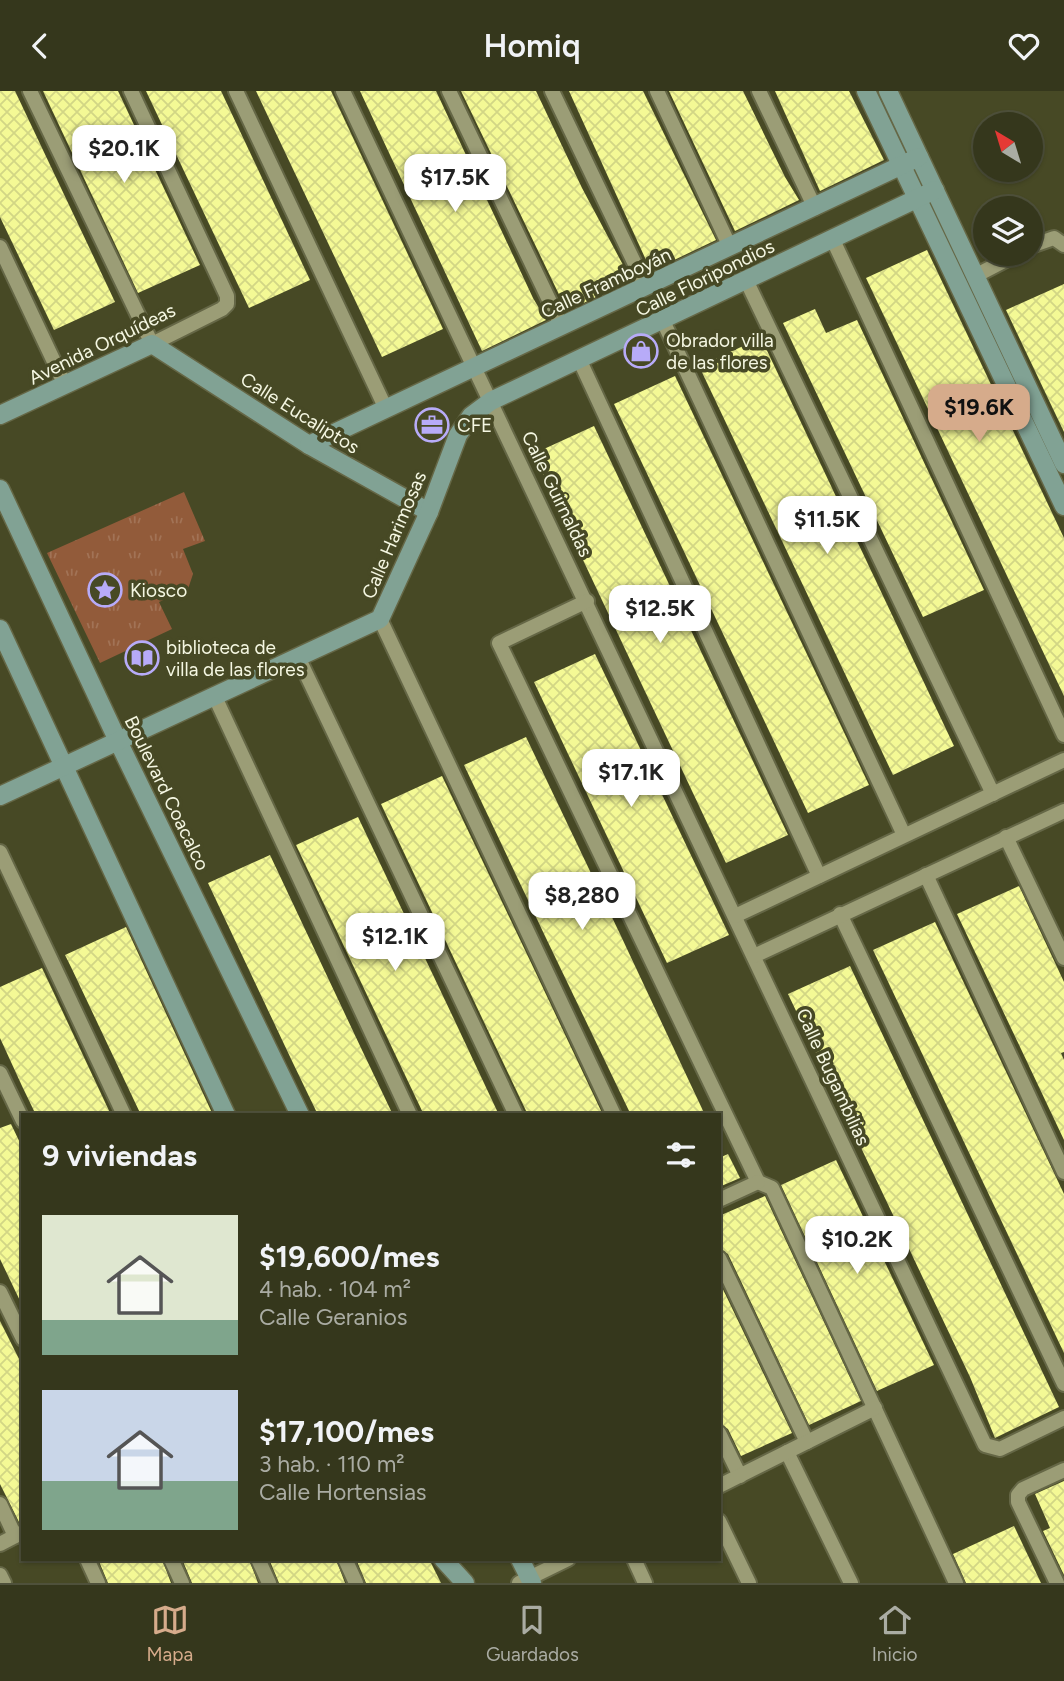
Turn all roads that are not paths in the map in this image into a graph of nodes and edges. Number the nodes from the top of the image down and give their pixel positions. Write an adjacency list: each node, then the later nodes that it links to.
1 (30, 91): 27 (street)
2 (131, 91): 27 (street, Avenida Orquídeas)
3 (236, 91): 32 (street)
4 (343, 91): 29 (street, Calle Guirnaldas)
5 (449, 91): 26 (street)
6 (552, 91): 24 (street)
7 (657, 91): 20 (street)
8 (760, 91): 15 (street)
9 (866, 91): 12 (street)
10 (892, 92): 11 (street)
11 (919, 157): 12 (street, Calle Framboyán); 13 (street)
12 (902, 165): 14 (street); 15 (street, Calle Framboyán)
13 (935, 190): 14 (street, Calle Floripondios); 22 (street)
14 (918, 199): 16 (street, Calle Floripondios); 37 (street)
15 (815, 208): 20 (street, Calle Framboyán)
16 (833, 240): 23 (street, Calle Floripondios); 44 (street)
17 (1043, 242): 18 (street)
18 (1064, 245)
19 (0, 247): 30 (street)
20 (730, 247): 24 (street, Calle Framboyán)
21 (994, 266): 22 (street)
22 (975, 276): 35 (street)
23 (747, 282): 25 (street, Calle Floripondios); 48 (street)
24 (646, 287): 26 (street, Calle Framboyán)
25 (663, 321): 28 (street, Calle Floripondios); 51 (street)
26 (562, 327): 29 (street, Calle Framboyán)
27 (152, 344): 30 (street, Avenida Orquídeas); 34 (street, Calle Eucaliptos)
28 (580, 361): 31 (street, Calle Floripondios); 55 (street)
29 (475, 368): 31 (street, Calle Guirnaldas); 32 (street, Calle Framboyán)
30 (65, 385): 33 (street, Avenida Orquídeas)
31 (491, 401): 38 (street, Calle Harimosas); 39 (street, Calle Guirnaldas)
32 (386, 409): 34 (street, Calle Framboyán)
33 (0, 415)
34 (309, 445): 38 (street, Calle Eucaliptos)
35 (1064, 464)
36 (0, 489): 45 (street, Boulevard Coacalco)
37 (1064, 506)
38 (429, 512): 40 (street, Calle Harimosas)
39 (587, 601): 57 (street, Calle Guirnaldas); 71 (street)
40 (380, 619): 42 (street, Calle Harimosas); 68 (street)
41 (0, 629): 47 (street)
42 (299, 659): 43 (street, Calle Harimosas); 67 (street)
43 (215, 697): 45 (street, Calle Harimosas); 66 (street)
44 (1064, 734)
45 (118, 741): 47 (street, Calle Harimosas); 65 (street, Boulevard Coacalco)
46 (1064, 760): 48 (street)
47 (65, 767): 49 (street, Calle Harimosas); 64 (street)
48 (993, 794): 51 (street)
49 (0, 796)
50 (1064, 811): 52 (street)
51 (904, 835): 55 (street)
52 (1006, 837): 54 (street); 59 (street)
53 (0, 852): 63 (street)
54 (926, 875): 56 (street); 70 (street)
55 (819, 876): 57 (street)
56 (840, 914): 58 (street); 76 (street)
57 (735, 916): 58 (street, Calle Guirnaldas)
58 (754, 956): 78 (street, Calle Bugambilias)
59 (1064, 958)
60 (0, 1073): 61 (street)
61 (15, 1104): 62 (street); 69 (street)
62 (0, 1111)
63 (123, 1113)
64 (225, 1113)
65 (299, 1113)
66 (409, 1113)
67 (515, 1113)
68 (613, 1113)
69 (21, 1117)
70 (1064, 1172)
71 (758, 1182): 72 (street); 77 (street)
72 (721, 1199)
73 (721, 1262): 80 (street)
74 (0, 1291): 75 (street)
75 (21, 1335)
76 (1064, 1384)
77 (875, 1408): 80 (street); 108 (street)
78 (1064, 1418)
79 (721, 1437): 83 (street)
80 (807, 1442): 81 (street)
81 (787, 1452): 83 (street); 107 (street)
82 (1064, 1470): 109 (street)
83 (740, 1476): 84 (street)
84 (721, 1485)
85 (0, 1504): 87 (street)
86 (721, 1525): 106 (street)
87 (19, 1534): 88 (street)
88 (0, 1544)
89 (88, 1561): 100 (street)
90 (172, 1561): 101 (street)
91 (259, 1561): 102 (street)
92 (346, 1561): 103 (street)
93 (445, 1561): 104 (street)
94 (521, 1561): 98 (street)
95 (564, 1561): 98 (street)
96 (635, 1561): 105 (street)
97 (0, 1575): 99 (street)
98 (527, 1581)
99 (4, 1583)
100 (98, 1583)
101 (182, 1583)
102 (269, 1583)
103 (356, 1583)
104 (465, 1583)
105 (645, 1583)
106 (749, 1583)
107 (851, 1583)
108 (956, 1583)
109 (1056, 1583)

